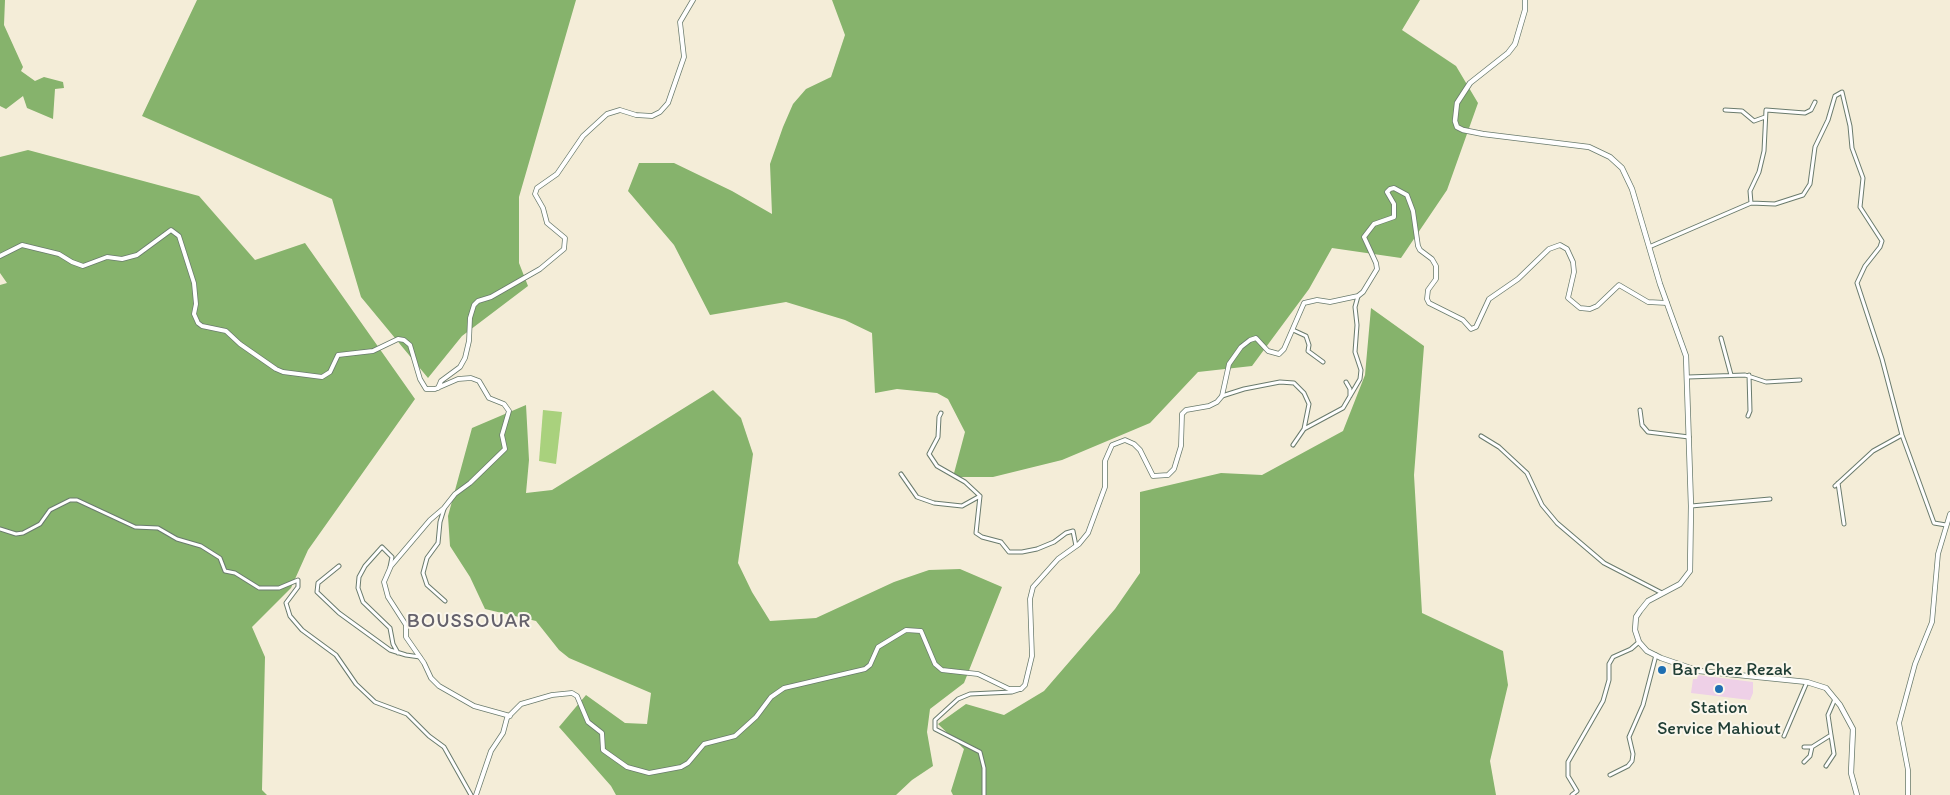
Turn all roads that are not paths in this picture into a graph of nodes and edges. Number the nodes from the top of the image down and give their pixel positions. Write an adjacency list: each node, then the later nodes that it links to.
1 (693, 0): 19 (street)
2 (1525, 0): 7 (main road)
3 (1815, 102): 5 (street)
4 (1725, 110): 5 (street)
5 (1765, 116): 6 (street)
6 (1751, 203): 7 (street); 27 (street)
7 (1649, 248): 10 (main road)
8 (0, 256): 19 (street)
9 (1358, 296): 10 (street); 11 (street); 21 (street)
10 (1667, 303): 16 (main road)
11 (1293, 330): 13 (street); 20 (street)
12 (1720, 338): 14 (street)
13 (1323, 362)
14 (1731, 375): 15 (street); 16 (street)
15 (1749, 376): 17 (street); 24 (street)
16 (1688, 377): 28 (main road)
17 (1800, 380)
18 (1346, 382): 21 (street)
19 (438, 388): 36 (street)
20 (1222, 396): 25 (street); 41 (street)
21 (1350, 400): 25 (street)
22 (1640, 410): 28 (street)
23 (941, 413): 33 (street)
24 (1748, 416)
25 (1304, 429): 29 (street)
26 (1482, 436): 44 (street)
27 (1902, 436): 31 (street); 39 (street)
28 (1689, 437): 35 (main road)
29 (1293, 445)
30 (901, 474): 33 (street)
31 (1838, 482): 32 (street); 38 (street)
32 (1835, 486)
33 (980, 496): 41 (street)
34 (1770, 499): 35 (street)
35 (1691, 506): 44 (main road)
36 (444, 508): 43 (street); 45 (street)
37 (1950, 514): 39 (street)
38 (1844, 524)
39 (1946, 525): 66 (street)
40 (0, 529): 61 (street)
41 (1076, 546): 51 (street)
42 (339, 566): 47 (street)
43 (389, 570): 47 (street); 49 (street)
44 (1662, 593): 46 (main road)
45 (445, 602)
46 (1639, 642): 48 (main road); 64 (street)
47 (399, 653): 49 (street)
48 (1656, 655): 50 (main road); 60 (street)
49 (420, 657): 53 (street)
50 (1807, 682): 52 (main road); 55 (street)
51 (1021, 688): 53 (street); 63 (street)
52 (1835, 699): 54 (street); 65 (main road)
53 (510, 716): 62 (street)
54 (1831, 735): 57 (street); 59 (street)
55 (1784, 736)
56 (1804, 747): 57 (street)
57 (1812, 747): 58 (street)
58 (1804, 762)
59 (1826, 766)
60 (1610, 775)
61 (471, 795)
62 (476, 795)
63 (984, 795)
64 (1572, 795)
65 (1857, 795)
66 (1908, 795)

